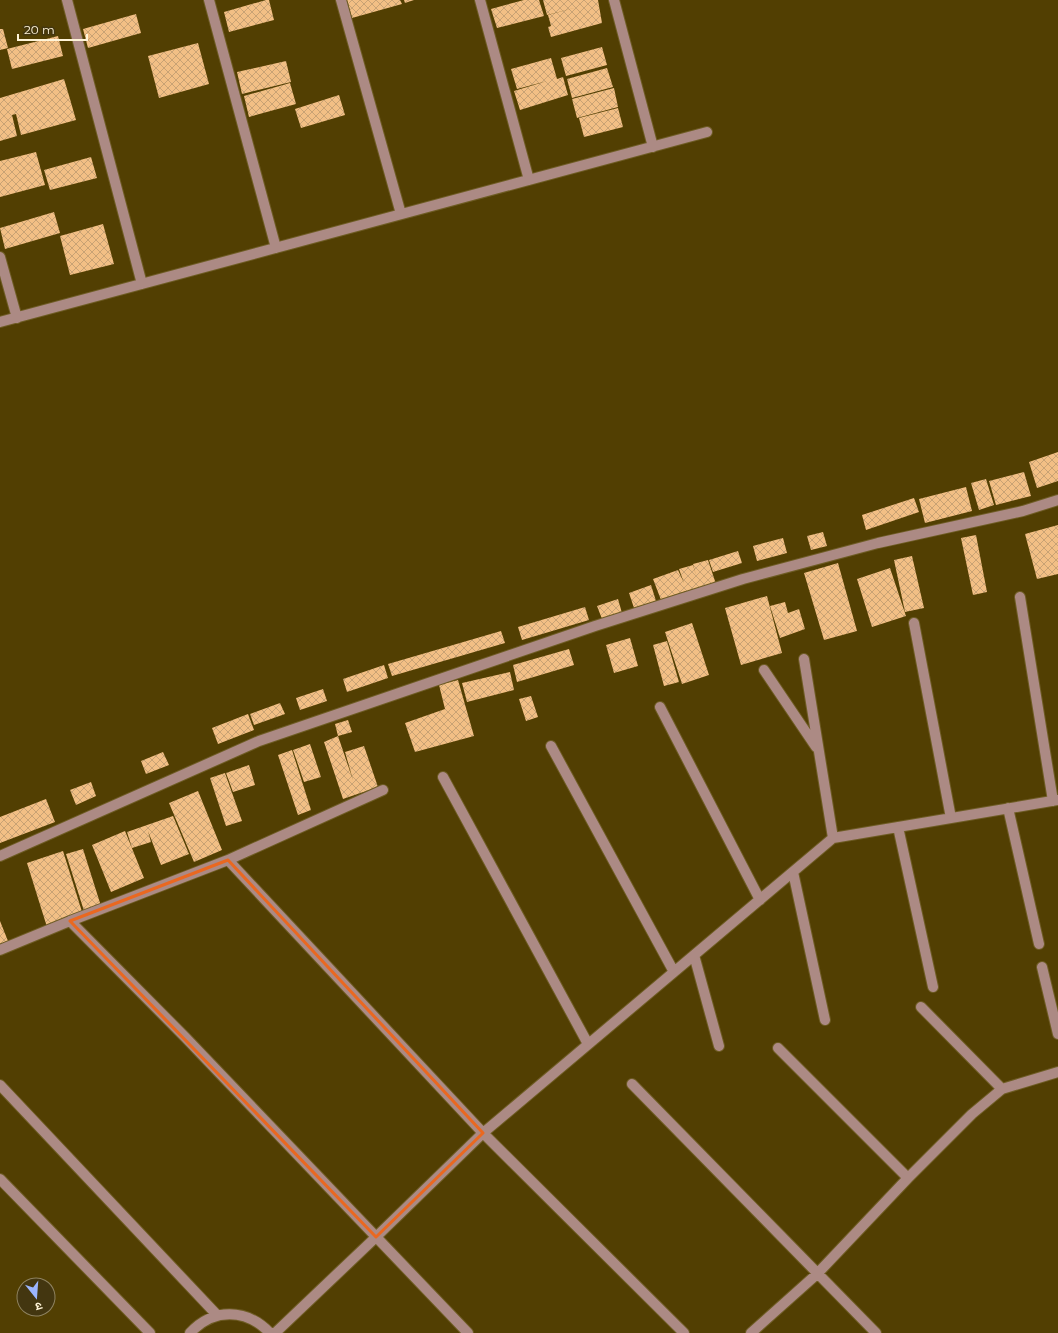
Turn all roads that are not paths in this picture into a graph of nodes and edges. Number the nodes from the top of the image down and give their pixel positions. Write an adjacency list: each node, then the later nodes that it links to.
1 (67, 0): 12 (street)
2 (208, 0): 10 (street)
3 (340, 0): 9 (street)
4 (480, 0): 8 (street)
5 (614, 0): 7 (street)
6 (707, 132): 7 (street)
7 (652, 146): 8 (street)
8 (528, 180): 9 (street)
9 (401, 214): 10 (street)
10 (276, 248): 12 (street)
11 (0, 257): 13 (street)
12 (142, 284): 13 (street)
13 (17, 318): 14 (street)
14 (0, 322)
15 (1058, 500): 30 (street)
16 (1020, 597): 25 (street)
17 (914, 622): 27 (street)
18 (804, 658): 22 (street)
19 (764, 670): 22 (street)
20 (660, 707): 33 (street)
21 (551, 746): 39 (street)
22 (818, 750): 29 (street)
23 (443, 777): 45 (street)
24 (383, 790): 31 (street)
25 (1056, 800): 26 (street)
26 (1008, 808): 27 (street); 35 (street)
27 (951, 818): 28 (street)
28 (898, 827): 29 (street); 40 (street)
29 (833, 838): 32 (street)
30 (0, 856)
31 (228, 860): 34 (street); 52 (street)
32 (793, 872): 33 (street); 43 (street)
33 (760, 900): 37 (street)
34 (70, 921): 36 (street); 55 (street)
35 (1039, 944)
36 (0, 950)
37 (694, 955): 39 (street); 46 (street)
38 (1042, 967): 42 (street)
39 (674, 972): 45 (street)
40 (933, 987)
41 (921, 1007): 51 (street)
42 (1056, 1016): 44 (street)
43 (825, 1020)
44 (1058, 1034)
45 (588, 1044): 52 (street)
46 (719, 1046)
47 (778, 1048): 53 (street)
48 (1058, 1072): 51 (street)
49 (632, 1084): 56 (street)
50 (0, 1085): 57 (street)
51 (1002, 1089): 53 (street)
52 (483, 1133): 55 (street); 63 (street)
53 (908, 1178): 56 (street)
54 (0, 1179): 58 (street)
55 (376, 1237): 61 (street); 62 (street)
56 (817, 1274): 64 (street); 65 (street)
57 (218, 1315): 59 (street); 60 (street)
58 (150, 1333)
59 (190, 1333)
60 (270, 1333)
61 (275, 1333)
62 (468, 1333)
63 (684, 1333)
64 (751, 1333)
65 (876, 1333)

